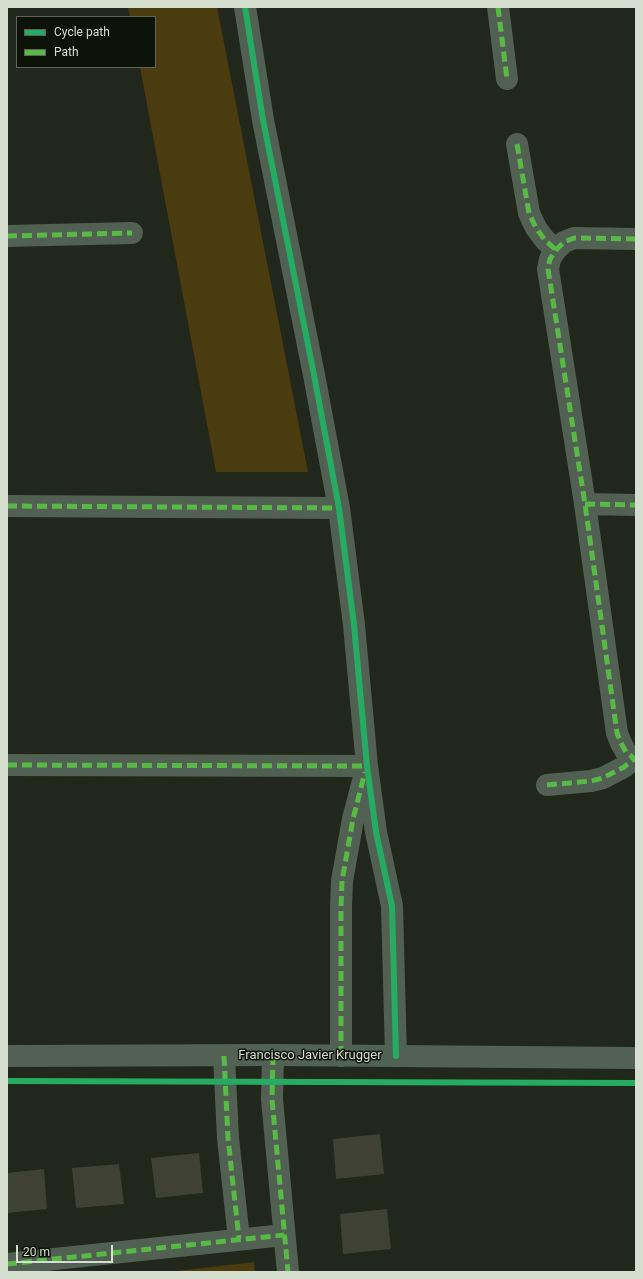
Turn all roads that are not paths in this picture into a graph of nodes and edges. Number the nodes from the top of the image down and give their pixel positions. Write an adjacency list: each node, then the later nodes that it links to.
1 (245, 7): 12 (street)
2 (498, 7): 3 (street)
3 (507, 79)
4 (517, 144): 8 (street)
5 (132, 233): 6 (street)
6 (7, 236)
7 (636, 239): 8 (street)
8 (556, 250): 9 (street)
9 (585, 504): 10 (street); 13 (street)
10 (636, 504)
11 (7, 506): 12 (street)
12 (339, 508): 15 (street)
13 (635, 760): 16 (street)
14 (7, 765): 15 (street)
15 (367, 766): 20 (street); 21 (street)
16 (546, 785)
17 (273, 1055): 19 (main road, Francisco Javier Krugger); 20 (main road, Francisco Javier Krugger); 23 (street)
18 (7, 1056): 19 (main road, Francisco Javier Krugger)
19 (224, 1056): 24 (street)
20 (341, 1056): 21 (main road, Francisco Javier Krugger)
21 (396, 1056): 22 (main road, Francisco Javier Krugger)
22 (636, 1058)
23 (284, 1235): 24 (street); 26 (street)
24 (239, 1239): 25 (street)
25 (7, 1264)
26 (288, 1272)

